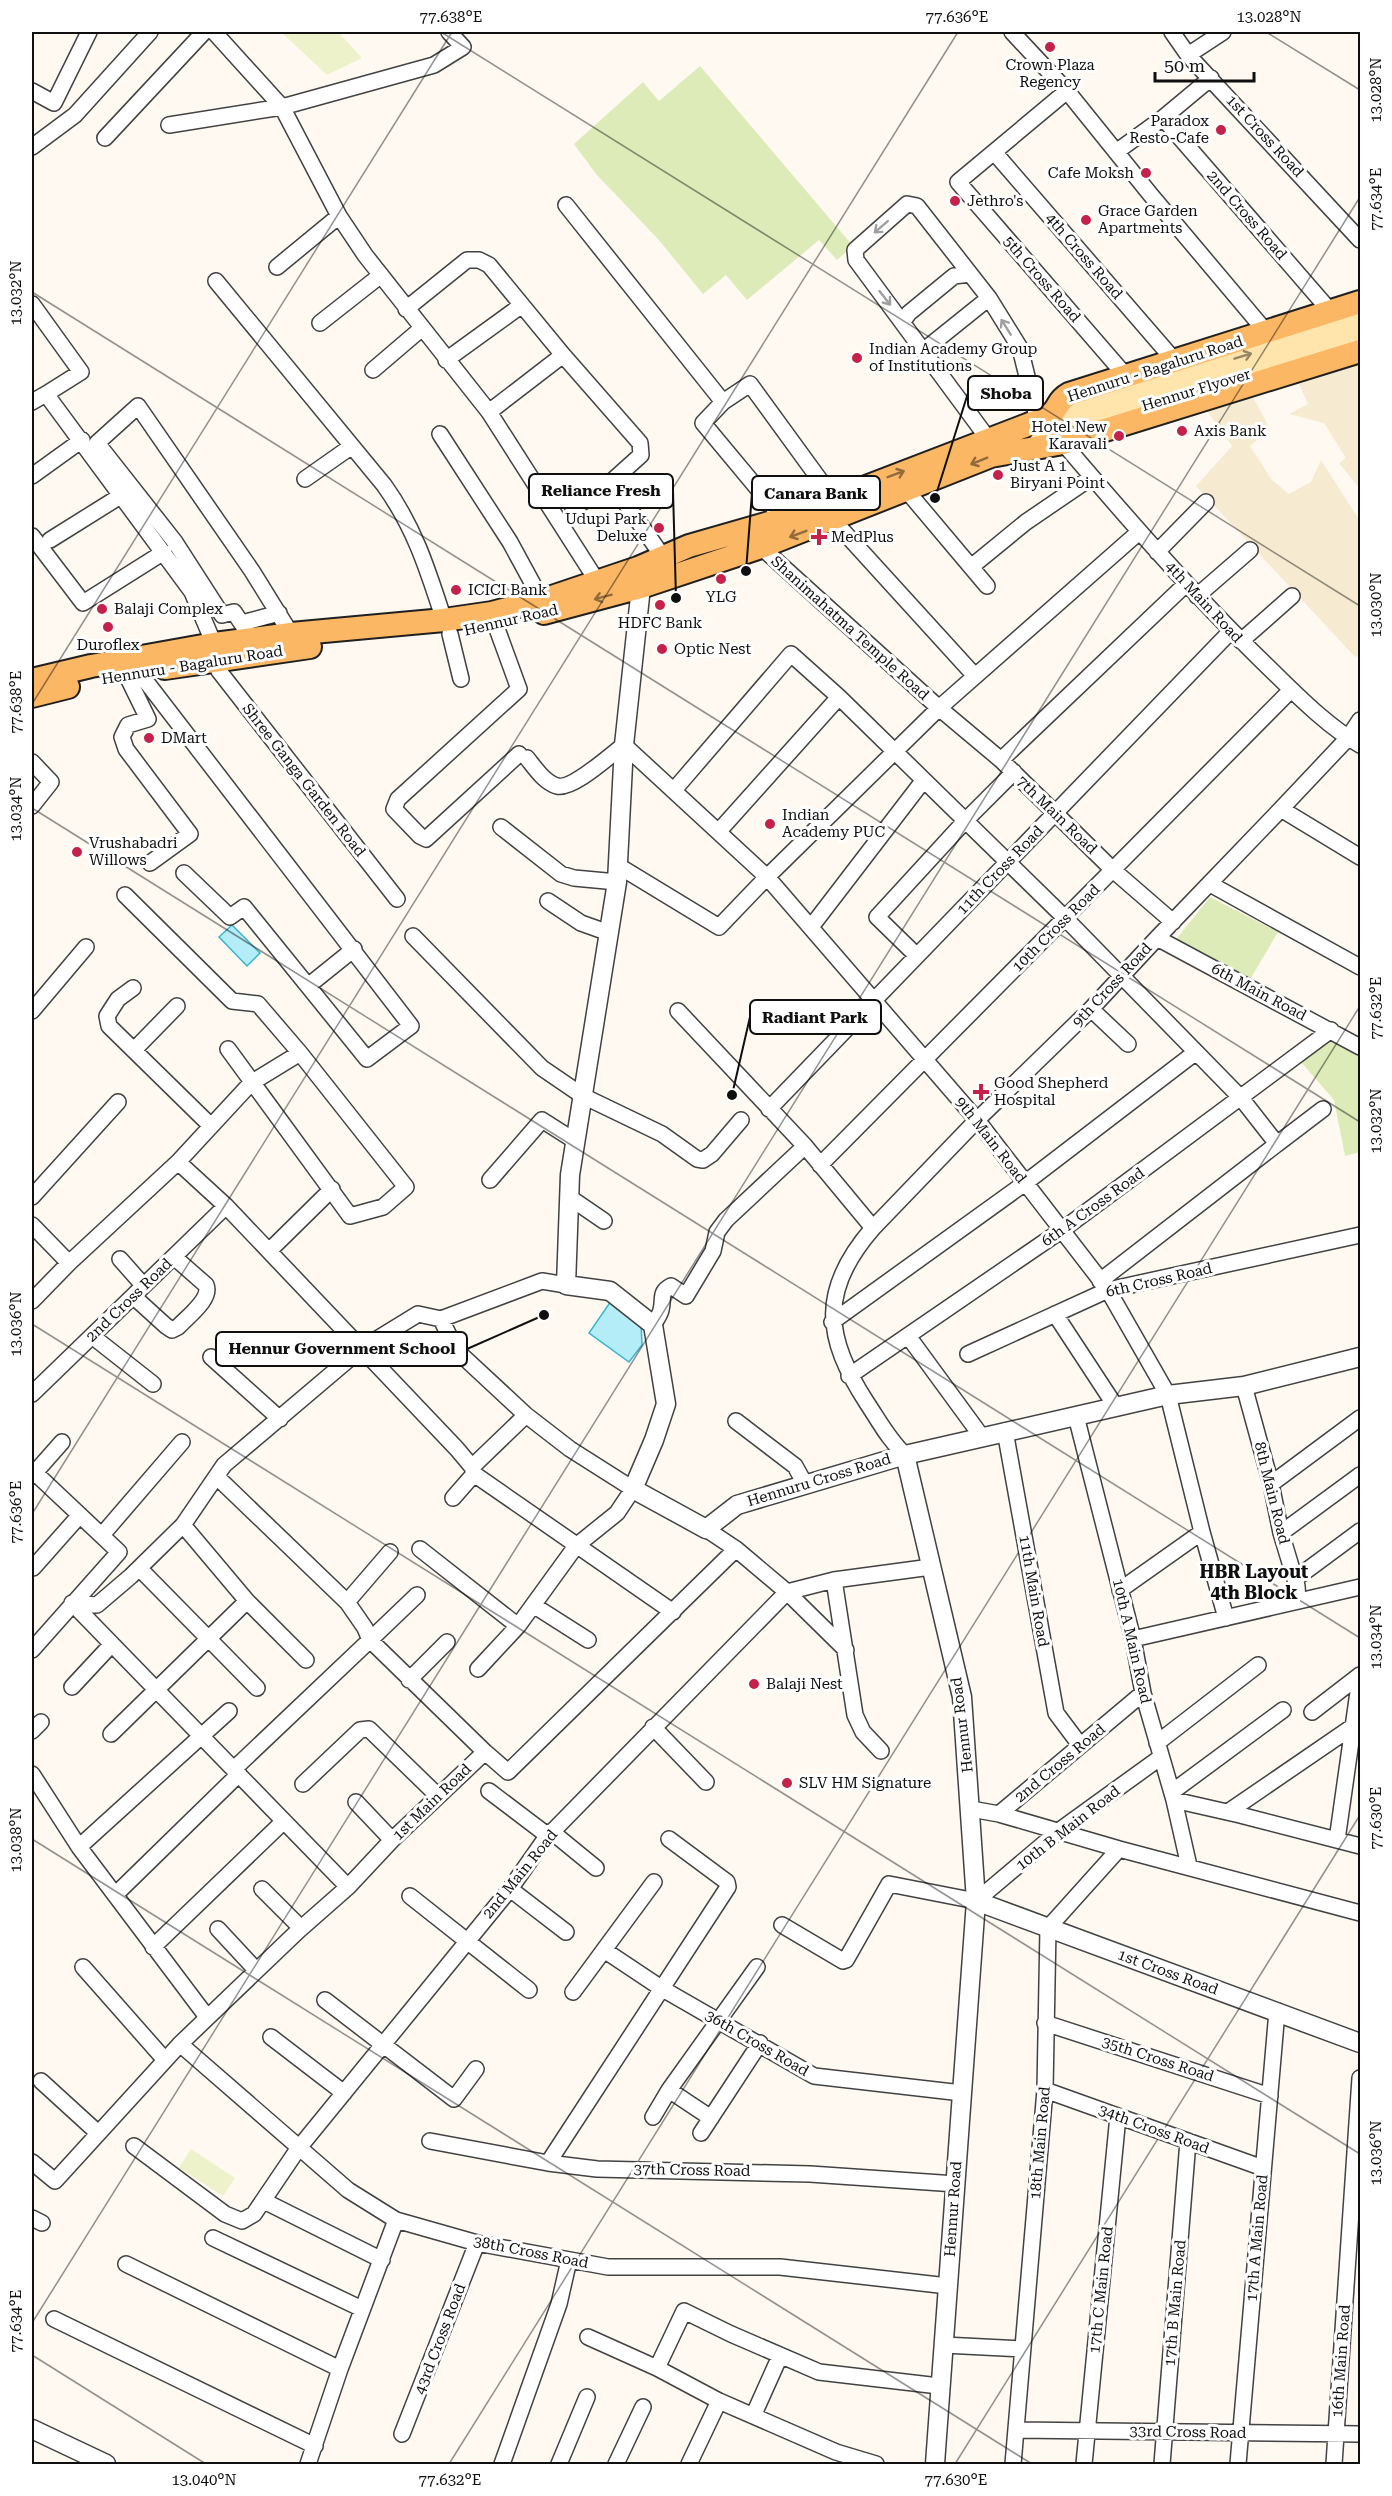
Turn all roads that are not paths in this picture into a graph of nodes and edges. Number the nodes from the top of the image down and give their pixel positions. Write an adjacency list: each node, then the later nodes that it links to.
1 (89, 32): 11 (street)
2 (150, 32): 17 (street)
3 (204, 32): 16 (street)
4 (214, 32): 13 (street)
5 (449, 32): 13 (street)
6 (1012, 32): 12 (street)
7 (1172, 32): 9 (street, 1st Cross Road)
8 (1223, 32): 9 (street)
9 (1188, 55): 10 (street, 1st Cross Road)
10 (1211, 78): 14 (street); 22 (street, 1st Cross Road)
11 (32, 91)
12 (1067, 91): 18 (street); 19 (street)
13 (282, 107): 15 (street); 21 (street)
14 (1163, 118): 19 (street); 32 (street, 2nd Cross Road)
15 (169, 125)
16 (105, 138)
17 (32, 147)
18 (994, 152): 43 (street, 4th Cross Road); 45 (street, 5th Cross Road)
19 (1116, 152): 37 (street)
20 (566, 206): 48 (street)
21 (339, 216): 23 (street); 24 (street)
22 (1360, 240)
23 (277, 267)
24 (381, 274): 31 (street); 35 (street)
25 (970, 274): 27 (street); 33 (street); 33 (street, one-way to 33)
26 (216, 281): 56 (street)
27 (989, 298): 39 (street); 51 (street, one-way to 27)
28 (1360, 302): 32 (main road, Hennuru - Bagaluru Road)
29 (32, 304): 46 (street)
30 (522, 305): 31 (street); 41 (street); 42 (street)
31 (406, 309): 36 (street)
32 (1331, 312): 37 (main road, Hennuru - Bagaluru Road)
33 (903, 321): 39 (street)
34 (1360, 321): 50 (main road, Hennur Flyover, one-way to 34)
35 (320, 323)
36 (421, 329): 42 (street); 44 (street)
37 (1267, 333): 43 (main road, Hennuru - Bagaluru Road)
38 (1360, 337): 50 (main road, Hennur Flyover)
39 (923, 351): 54 (street)
40 (1360, 351): 55 (main road, Hennuru - Bagaluru Road)
41 (563, 355): 49 (street); 61 (street)
42 (447, 360): 49 (street)
43 (1173, 360): 45 (main road, Hennuru - Bagaluru Road)
44 (373, 370)
45 (1125, 375): 51 (main road, Hennuru - Bagaluru Road)
46 (46, 394): 47 (street); 53 (street)
47 (32, 402)
48 (723, 402): 66 (street); 67 (street)
49 (489, 412): 79 (street)
50 (1090, 413): 51 (main road, Hennur Flyover); 57 (main road, Hennur Flyover)
51 (1046, 418): 54 (main road, Hennuru - Bagaluru Road)
52 (440, 434): 84 (street)
53 (82, 440): 58 (street); 63 (street)
54 (989, 440): 66 (main road, Hennuru - Bagaluru Road, one-way to 54)
55 (1063, 443): 57 (main road, Hennuru - Bagaluru Road); 59 (street, 4th Main Road)
56 (352, 446): 60 (street); 87 (street)
57 (1035, 448): 62 (main road, Hennuru - Bagaluru Road, one-way to 62)
58 (32, 476)
59 (1092, 477): 68 (street, 4th Main Road); 77 (street)
60 (305, 479)
61 (611, 483): 65 (street); 75 (street)
62 (907, 491): 66 (main road, Hennuru - Bagaluru Road); 77 (street)
63 (122, 495): 70 (street); 73 (street)
64 (1206, 502): 74 (street)
65 (573, 509)
66 (833, 509): 67 (main road, Hennuru - Bagaluru Road); 71 (main road, Hennuru - Bagaluru Road, one-way to 71); 94 (street)
67 (783, 519): 75 (main road, Hennuru - Bagaluru Road)
68 (1139, 532): 74 (street, 4th Main Road); 94 (street)
69 (32, 536): 73 (street)
70 (50, 540)
71 (761, 547): 76 (main road, Hennuru - Bagaluru Road); 100 (street, Shanimahatma Temple Road)
72 (1250, 550): 82 (street)
73 (164, 552): 92 (street)
74 (1157, 552): 80 (street, 4th Main Road)
75 (663, 557): 78 (main road, Hennuru - Bagaluru Road)
76 (699, 567): 78 (main road, Hennur Road)
77 (971, 567): 81 (street)
78 (640, 577): 79 (main road); 86 (main road, Hennur Road, one-way to 86); 103 (street)
79 (597, 581): 84 (main road)
80 (1186, 584): 82 (street, 4th Main Road); 105 (street)
81 (987, 586)
82 (1197, 596): 90 (street, 4th Main Road)
83 (1292, 596): 90 (street, 11th Cross Road)
84 (541, 599): 87 (main road)
85 (279, 613): 88 (street); 88 (street); 89 (street)
86 (496, 626): 87 (main road, Hennur Road); 103 (street)
87 (447, 627): 91 (main road, Hennur Road); 95 (street)
88 (247, 631): 89 (main road, Hennuru - Bagaluru Road); 92 (main road, Hennuru - Bagaluru Road)
89 (291, 634): 91 (main road, Hennuru - Bagaluru Road)
90 (1236, 636): 97 (street, 4th Main Road); 112 (street, 11th Cross Road)
91 (317, 639): 92 (main road, Hennuru - Bagaluru Road)
92 (218, 652): 93 (main road, Hennuru - Bagaluru Road); 96 (main road, Hennuru - Bagaluru Road); 125 (street, Shree Ganga Garden Road)
93 (132, 672): 98 (main road, Hennuru - Bagaluru Road); 118 (street); 134 (street)
94 (975, 676): 100 (street)
95 (461, 679)
96 (32, 680)
97 (1291, 690): 102 (street, 4th Main Road); 119 (street, 10th Cross Road)
98 (32, 696)
99 (839, 697): 104 (street); 109 (street); 115 (street)
100 (939, 708): 104 (street); 105 (street, 7th Main Road)
101 (1360, 720): 102 (street, 9th Cross Road)
102 (1354, 741): 111 (street, 9th Cross Road)
103 (624, 745): 109 (street, 9th Main Road); 121 (street)
104 (895, 753): 108 (street); 122 (street)
105 (1001, 760): 107 (street, 7th Main Road)
106 (32, 762): 110 (street)
107 (1014, 772): 112 (street, 7th Main Road); 113 (street)
108 (923, 781): 113 (street); 129 (street)
109 (674, 790): 115 (street, 9th Main Road)
110 (32, 807)
111 (1281, 810): 116 (street); 123 (street, 9th Cross Road)
112 (1055, 814): 117 (street, 11th Cross Road); 119 (street, 7th Main Road)
113 (966, 820): 117 (street); 135 (street)
114 (501, 827): 121 (street)
115 (719, 831): 122 (street, 9th Main Road)
116 (1360, 857)
117 (1008, 862): 127 (street); 135 (street, 11th Cross Road)
118 (150, 863)
119 (1113, 870): 127 (street, 10th Cross Road); 128 (street, 7th Main Road)
120 (184, 873): 138 (street)
121 (617, 873): 122 (street); 130 (street)
122 (767, 877): 129 (street, 9th Main Road)
123 (1210, 884): 128 (street, 9th Cross Road); 136 (street)
124 (126, 895): 151 (street)
125 (397, 899)
126 (548, 902): 130 (street)
127 (1065, 918): 137 (street); 152 (street, 10th Cross Road)
128 (1173, 922): 132 (street, 9th Cross Road)
129 (811, 927): 140 (street, 9th Main Road)
130 (609, 933): 154 (street)
131 (413, 936): 154 (street)
132 (1156, 938): 137 (street, 9th Cross Road); 145 (street, 6th Main Road)
133 (86, 947): 143 (street)
134 (354, 949): 138 (street); 138 (street)
135 (917, 956): 140 (street, 11th Cross Road)
136 (1360, 967)
137 (1122, 976): 142 (street, 9th Cross Road); 150 (street)
138 (308, 986)
139 (133, 988): 149 (street)
140 (874, 1000): 152 (street, 9th Main Road); 157 (street, 11th Cross Road)
141 (177, 1006): 149 (street)
142 (1091, 1009): 146 (street); 160 (street, 9th Cross Road)
143 (32, 1011)
144 (678, 1011): 157 (street)
145 (1330, 1030): 147 (street, 6th Main Road); 155 (street, 6th A Cross Road)
146 (1128, 1044)
147 (1360, 1047)
148 (228, 1049): 153 (street)
149 (134, 1050): 161 (street)
150 (1196, 1052): 155 (street); 168 (street)
151 (300, 1053): 153 (street); 169 (street)
152 (925, 1059): 160 (street, 9th Main Road); 166 (street, 10th Cross Road)
153 (251, 1083): 161 (street); 169 (street)
154 (583, 1096): 159 (street); 162 (street)
155 (1241, 1098): 163 (street); 176 (street, 6th A Cross Road)
156 (118, 1102): 170 (street)
157 (769, 1109): 164 (street)
158 (1323, 1109): 163 (street)
159 (741, 1120)
160 (977, 1120): 168 (street, 9th Main Road); 175 (street, 9th Cross Road)
161 (211, 1126): 165 (street)
162 (575, 1141): 167 (street); 171 (street)
163 (1277, 1144): 183 (street)
164 (805, 1146): 166 (street); 189 (street)
165 (178, 1162): 172 (street); 181 (street)
166 (820, 1165): 175 (street)
167 (490, 1180)
168 (1025, 1183): 176 (street, 9th Main Road); 188 (street)
169 (332, 1190): 178 (street)
170 (32, 1197)
171 (569, 1197): 173 (street); 182 (street)
172 (226, 1206): 178 (street); 179 (street, 2nd Cross Road)
173 (604, 1221)
174 (32, 1225): 181 (street)
175 (873, 1228): 188 (street)
176 (1062, 1230): 183 (street, 9th Main Road); 191 (street, 6th A Cross Road)
177 (1360, 1235): 183 (street, 6th Cross Road)
178 (269, 1251): 192 (street)
179 (174, 1257): 184 (street, 2nd Cross Road); 184 (street)
180 (120, 1259): 184 (street)
181 (69, 1263): 185 (street)
182 (566, 1285): 187 (street); 189 (street)
183 (1104, 1285): 186 (street, 6th Cross Road); 200 (street, 9th Main Road)
184 (138, 1290): 190 (street, 2nd Cross Road)
185 (32, 1301)
186 (1055, 1314): 193 (street, 6th Cross Road); 201 (street)
187 (441, 1319): 192 (street); 202 (street)
188 (832, 1322): 196 (street)
189 (654, 1325): 218 (street)
190 (92, 1336): 197 (street); 199 (street, 2nd Cross Road)
191 (908, 1336): 196 (street, 6th A Cross Road); 208 (street)
192 (361, 1349): 205 (street); 212 (street)
193 (968, 1354)
194 (211, 1357): 205 (street)
195 (1360, 1357): 198 (street)
196 (849, 1376): 211 (street)
197 (153, 1384)
198 (1244, 1386): 200 (street); 217 (street, 8th Main Road)
199 (32, 1394)
200 (1168, 1395): 201 (street); 224 (street, 9th Main Road)
201 (1116, 1407): 203 (street)
202 (526, 1415): 212 (street); 218 (street)
203 (1076, 1416): 207 (street); 237 (street, 10th A Main Road)
204 (1360, 1418): 217 (street)
205 (280, 1419): 215 (street)
206 (736, 1421): 216 (street)
207 (1005, 1431): 208 (street); 272 (street, 11th Main Road)
208 (982, 1437): 211 (street)
209 (62, 1442): 213 (street)
210 (182, 1442): 226 (street)
211 (905, 1455): 216 (street, Hennuru Cross Road); 231 (street, Hennur Road)
212 (473, 1471): 219 (street); 227 (street)
213 (32, 1473): 220 (street)
214 (1360, 1475): 225 (street)
215 (217, 1477): 221 (street); 242 (street)
216 (805, 1484): 222 (street, Hennuru Cross Road)
217 (1271, 1484): 225 (street, 8th Main Road)
218 (633, 1489): 222 (street); 227 (street)
219 (453, 1498)
220 (80, 1515): 226 (street); 232 (street)
221 (183, 1525): 233 (street); 240 (street)
222 (706, 1529): 229 (street)
223 (1360, 1531): 234 (street)
224 (1202, 1532): 237 (street); 246 (street, 9th Main Road)
225 (1281, 1533): 234 (street, 8th Main Road)
226 (102, 1536): 243 (street)
227 (576, 1546): 244 (street); 245 (street)
228 (420, 1549): 247 (street)
229 (736, 1550): 238 (street); 245 (street, 1st Main Road)
230 (390, 1552): 242 (street)
231 (931, 1567): 235 (street); 284 (street, Hennur Road)
232 (33, 1568)
233 (138, 1568): 243 (street); 248 (street)
234 (1295, 1579): 241 (street, 8th Main Road)
235 (834, 1580): 238 (street); 255 (street)
236 (1360, 1587): 241 (street)
237 (1120, 1590): 249 (street, 10th A Main Road)
238 (787, 1592): 255 (street); 269 (street, 2nd Main Road)
239 (417, 1595): 250 (street)
240 (248, 1601): 248 (street); 256 (street)
241 (1298, 1601): 246 (street)
242 (347, 1602): 250 (street)
243 (72, 1603): 253 (street); 254 (street)
244 (533, 1605): 247 (street); 251 (street)
245 (674, 1612): 275 (street, 1st Main Road)
246 (1226, 1618): 249 (street)
247 (518, 1626): 258 (street)
248 (210, 1639): 262 (street); 263 (street)
249 (1133, 1639): 264 (street, 10th A Main Road)
250 (370, 1640): 260 (street); 276 (street)
251 (588, 1640)
252 (447, 1642): 260 (street)
253 (112, 1644): 261 (street); 263 (street)
254 (32, 1650)
255 (846, 1650): 274 (street)
256 (306, 1660)
257 (1258, 1665): 273 (street, 10th B Main Road)
258 (478, 1669)
259 (1360, 1676): 267 (street); 268 (street)
260 (409, 1680): 275 (street)
261 (72, 1687)
262 (256, 1688)
263 (157, 1690): 270 (street); 271 (street)
264 (1143, 1693): 272 (street, 2nd Cross Road); 273 (street, 10th A Main Road)
265 (1283, 1710): 282 (street)
266 (229, 1711): 271 (street)
267 (1312, 1712)
268 (1355, 1725): 285 (street); 292 (street)
269 (653, 1727): 278 (street); 289 (street, 2nd Main Road)
270 (111, 1734)
271 (202, 1736): 276 (street); 294 (street)
272 (1080, 1745): 286 (street, 2nd Cross Road)
273 (1159, 1750): 282 (street, 10th A Main Road); 288 (street, 10th B Main Road)
274 (881, 1751)
275 (485, 1752): 281 (street, 1st Main Road)
276 (236, 1771): 287 (street); 302 (street)
277 (32, 1774): 294 (street)
278 (706, 1782)
279 (303, 1784): 281 (street)
280 (489, 1791): 289 (street)
281 (438, 1796): 291 (street, 1st Main Road)
282 (1173, 1796): 285 (street); 296 (street, 10th A Main Road)
283 (356, 1802): 291 (street)
284 (971, 1809): 286 (street); 304 (street, Hennur Road)
285 (1228, 1812): 292 (street)
286 (999, 1814): 288 (street)
287 (284, 1821): 299 (street); 312 (street)
288 (1060, 1830): 295 (street); 304 (street, 10th B Main Road)
289 (550, 1834): 297 (street); 301 (street, 2nd Main Road)
290 (669, 1839): 317 (street)
291 (392, 1840): 299 (street, 1st Main Road)
292 (1337, 1840): 293 (street)
293 (1360, 1846)
294 (79, 1847): 302 (street)
295 (1119, 1849): 296 (street); 308 (street)
296 (1189, 1866): 305 (street)
297 (596, 1868)
298 (654, 1882): 313 (street)
299 (348, 1887): 307 (street, 1st Main Road)
300 (262, 1889): 307 (street)
301 (510, 1889): 310 (street); 311 (street, 2nd Main Road)
302 (115, 1895): 312 (street)
303 (410, 1896): 311 (street)
304 (976, 1901): 306 (street); 308 (street, 1st Cross Road); 337 (street, Hennur Road)
305 (1360, 1913)
306 (782, 1925)
307 (301, 1928): 316 (street, 1st Main Road)
308 (1048, 1928): 321 (street, 1st Cross Road); 324 (street, 18th Main Road)
309 (218, 1929): 316 (street)
310 (567, 1932)
311 (467, 1940): 318 (street); 329 (street, 2nd Main Road)
312 (153, 1947): 322 (street)
313 (604, 1950): 317 (street, 36th Cross Road); 319 (street)
314 (83, 1966): 330 (street)
315 (757, 1967): 323 (street)
316 (256, 1970): 322 (street, 1st Main Road)
317 (661, 1988): 323 (street, 36th Cross Road); 349 (street)
318 (529, 1990)
319 (573, 1992)
320 (325, 2000): 329 (street)
321 (1277, 2011): 328 (street, 1st Cross Road); 338 (street, 17th A Main Road)
322 (207, 2018): 326 (street, 1st Main Road)
323 (718, 2020): 327 (street, 36th Cross Road); 334 (street)
324 (1045, 2023): 335 (street, 18th Main Road); 338 (street, 35th Cross Road)
325 (272, 2037): 336 (street)
326 (180, 2043): 330 (street, 1st Main Road); 347 (street, 38th Cross Road)
327 (760, 2043): 337 (street, 36th Cross Road); 341 (street)
328 (1360, 2043)
329 (384, 2045): 331 (street); 336 (street, 2nd Main Road)
330 (165, 2060): 342 (street, 1st Main Road)
331 (476, 2069)
332 (1360, 2078): 379 (street, 16th Main Road)
333 (41, 2081): 342 (street)
334 (669, 2090): 340 (street); 341 (street)
335 (1045, 2090): 339 (street, 34th Cross Road); 364 (street, 18th Main Road)
336 (344, 2093): 347 (street, 2nd Main Road)
337 (962, 2093): 351 (street, Hennur Road)
338 (1270, 2096): 350 (street, 17th A Main Road)
339 (1118, 2116): 345 (street, 34th Cross Road); 375 (street, 17th C Main Road)
340 (653, 2117)
341 (711, 2118): 343 (street)
342 (98, 2133): 348 (street, 1st Main Road)
343 (701, 2133)
344 (430, 2141): 349 (street, 37th Cross Road)
345 (1188, 2141): 350 (street, 34th Cross Road); 376 (street, 17th B Main Road)
346 (134, 2146): 352 (street, 2nd Main Road)
347 (298, 2149): 352 (street, 2nd Main Road); 353 (street, 38th Cross Road)
348 (32, 2162)
349 (548, 2163): 351 (street, 37th Cross Road)
350 (1263, 2168): 377 (street, 17th A Main Road)
351 (956, 2184): 359 (street, Hennur Road)
352 (264, 2200): 356 (street)
353 (396, 2220): 355 (street, 38th Cross Road); 356 (street)
354 (213, 2238): 360 (street)
355 (477, 2243): 357 (street, 38th Cross Road); 378 (street, 43rd Cross Road)
356 (382, 2259): 360 (street)
357 (569, 2260): 359 (street, 38th Cross Road); 384 (street)
358 (126, 2264): 367 (street)
359 (948, 2286): 363 (street, Hennur Road)
360 (362, 2309): 367 (street)
361 (54, 2319): 381 (street)
362 (588, 2337): 366 (street)
363 (944, 2345): 364 (street); 368 (street, Hennur Road)
364 (1022, 2349): 374 (street, 18th Main Road)
365 (780, 2356): 366 (street); 368 (street); 372 (street)
366 (657, 2368): 370 (street)
367 (340, 2369): 381 (street)
368 (939, 2386): 389 (street, Hennur Road)
369 (587, 2397): 385 (street)
370 (719, 2401): 372 (street); 387 (street)
371 (643, 2407): 386 (street)
372 (754, 2414): 388 (street)
373 (32, 2429): 382 (street)
374 (1016, 2430): 375 (street, 33rd Cross Road); 390 (street, 18th Main Road)
375 (1087, 2431): 376 (street, 33rd Cross Road); 391 (street, 17th C Main Road)
376 (1164, 2432): 377 (street, 33rd Cross Road); 392 (street, 17th B Main Road)
377 (1241, 2433): 379 (street, 33rd Cross Road); 393 (street, 17th A Main Road)
378 (402, 2434)
379 (1336, 2434): 380 (street, 33rd Cross Road); 394 (street, 16th Main Road)
380 (1360, 2434)
381 (315, 2446): 383 (street)
382 (106, 2464)
383 (308, 2464)
384 (502, 2464)
385 (559, 2464)
386 (616, 2464)
387 (689, 2464)
388 (876, 2464)
389 (935, 2464)
390 (1013, 2464)
391 (1084, 2464)
392 (1162, 2464)
393 (1238, 2464)
394 (1334, 2464)

